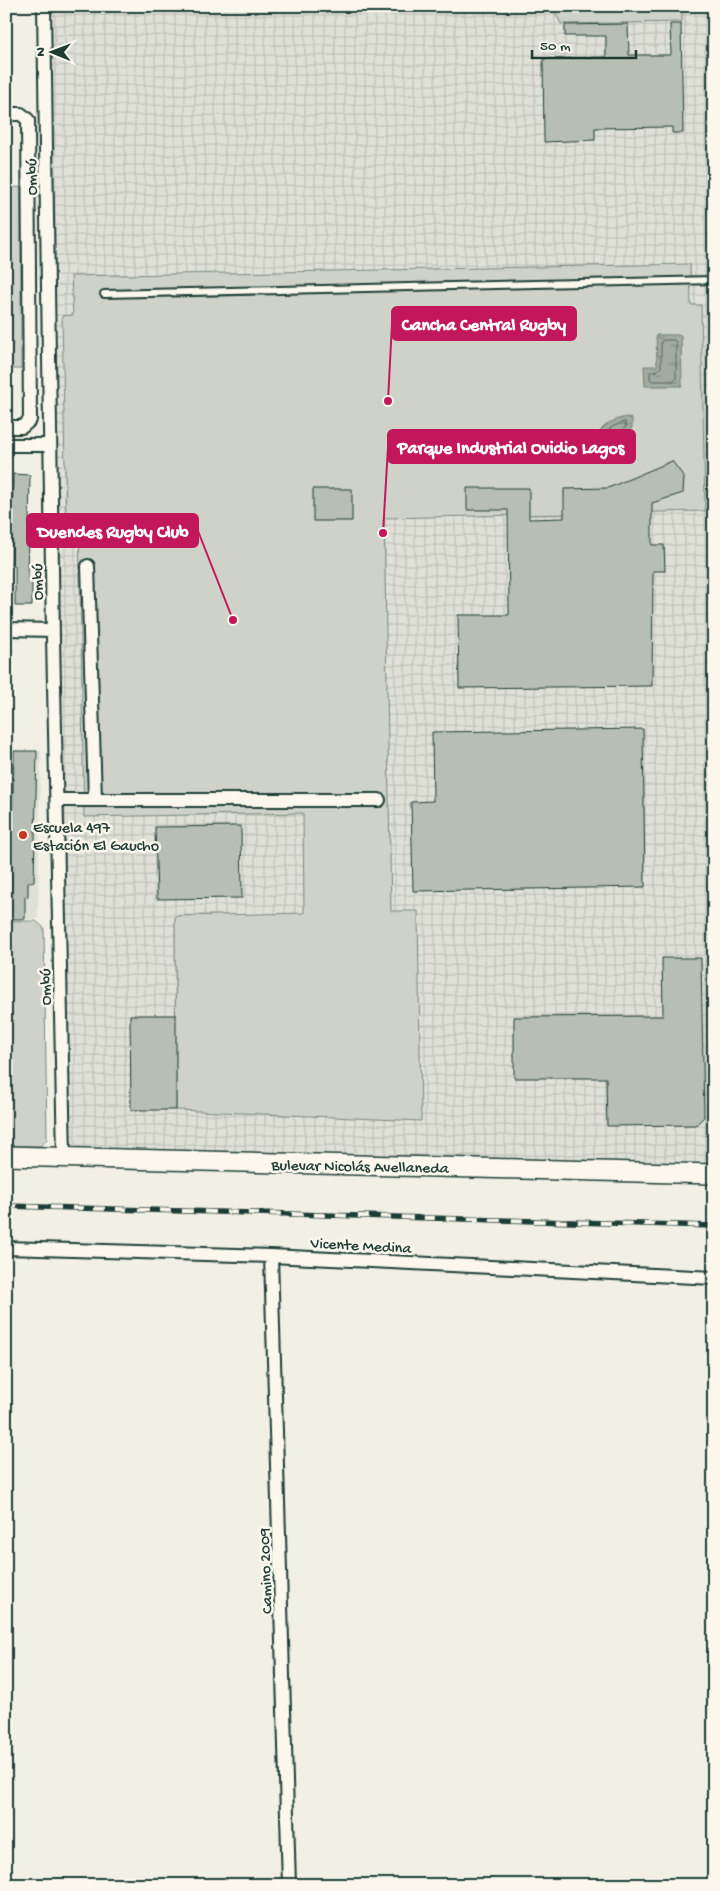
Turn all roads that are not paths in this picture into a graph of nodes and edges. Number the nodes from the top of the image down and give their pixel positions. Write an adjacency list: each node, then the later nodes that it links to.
1 (44, 6): 7 (street, Ombú)
2 (6, 114): 5 (street)
3 (714, 280): 4 (lane)
4 (104, 294)
5 (6, 427)
6 (6, 445): 7 (street)
7 (50, 445): 10 (street, Ombú)
8 (88, 566): 12 (street)
9 (6, 629): 10 (street)
10 (53, 630): 11 (street, Ombú)
11 (56, 800): 12 (street); 15 (street, Ombú)
12 (94, 800): 13 (street)
13 (379, 800)
14 (6, 1156): 15 (main road, Bulevar Nicolás Avellaneda)
15 (64, 1157): 16 (main road, Bulevar Nicolás Avellaneda)
16 (714, 1174)
17 (6, 1248): 18 (street, Vicente Medina)
18 (271, 1256): 19 (street, Vicente Medina); 20 (street, Camino 2009)
19 (714, 1278)
20 (289, 1885)

